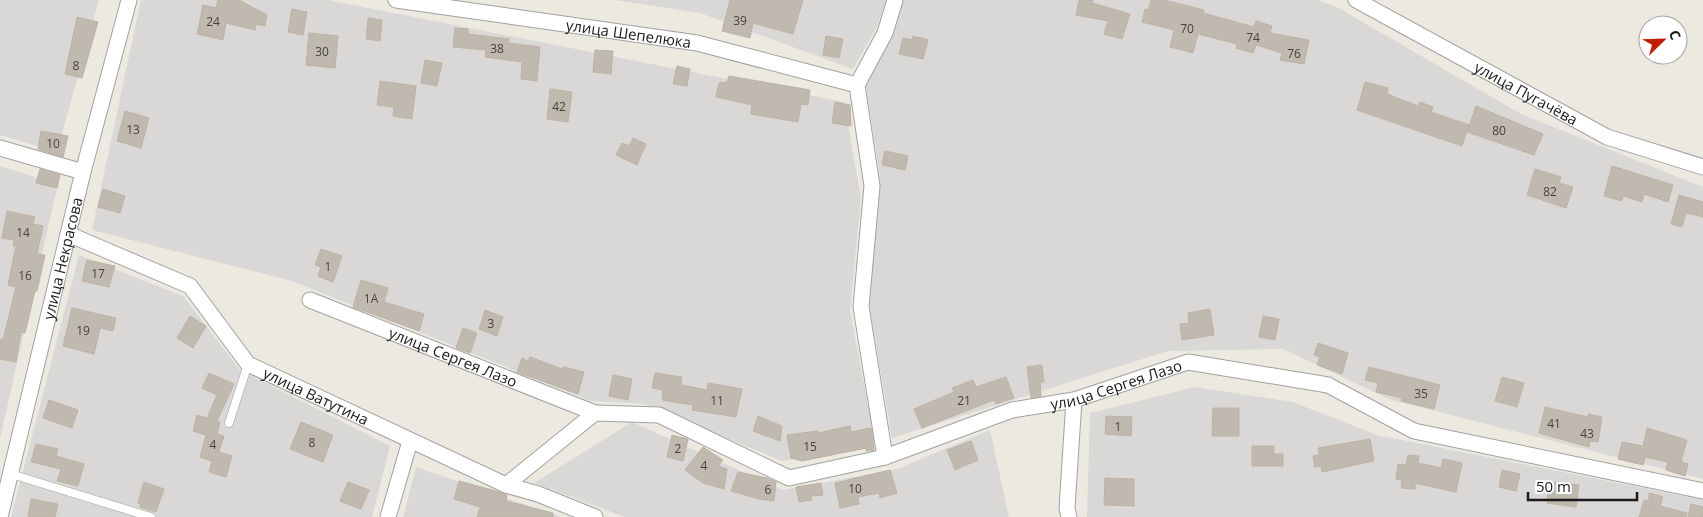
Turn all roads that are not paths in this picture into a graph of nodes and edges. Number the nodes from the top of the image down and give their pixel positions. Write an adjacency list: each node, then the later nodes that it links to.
1 (129, 0): 8 (street, улица Некрасова)
2 (396, 0): 5 (street, улица Шепелюка)
3 (895, 0): 5 (street)
4 (1356, 0): 7 (street, улица Пугачёва)
5 (857, 85): 16 (street)
6 (0, 148): 8 (street)
7 (1703, 167)
8 (84, 172): 9 (street, улица Некрасова)
9 (68, 234): 11 (street, улица Ватутина); 17 (street, улица Некрасова)
10 (310, 300): 13 (street, улица Сергея Лазо)
11 (248, 364): 14 (lane); 15 (street, улица Ватутина)
12 (1074, 400): 16 (street, улица Сергея Лазо); 19 (street, улица Сергея Лазо); 24 (street)
13 (595, 413): 16 (street, улица Сергея Лазо); 18 (street)
14 (229, 423)
15 (410, 441): 18 (street, улица Ватутина); 22 (street)
16 (886, 457)
17 (11, 474): 20 (street, улица Некрасова); 21 (lane)
18 (506, 485): 23 (street, улица Ватутина)
19 (1703, 491)
20 (0, 517)
21 (151, 517)
22 (388, 517)
23 (595, 517)
24 (1069, 517)

